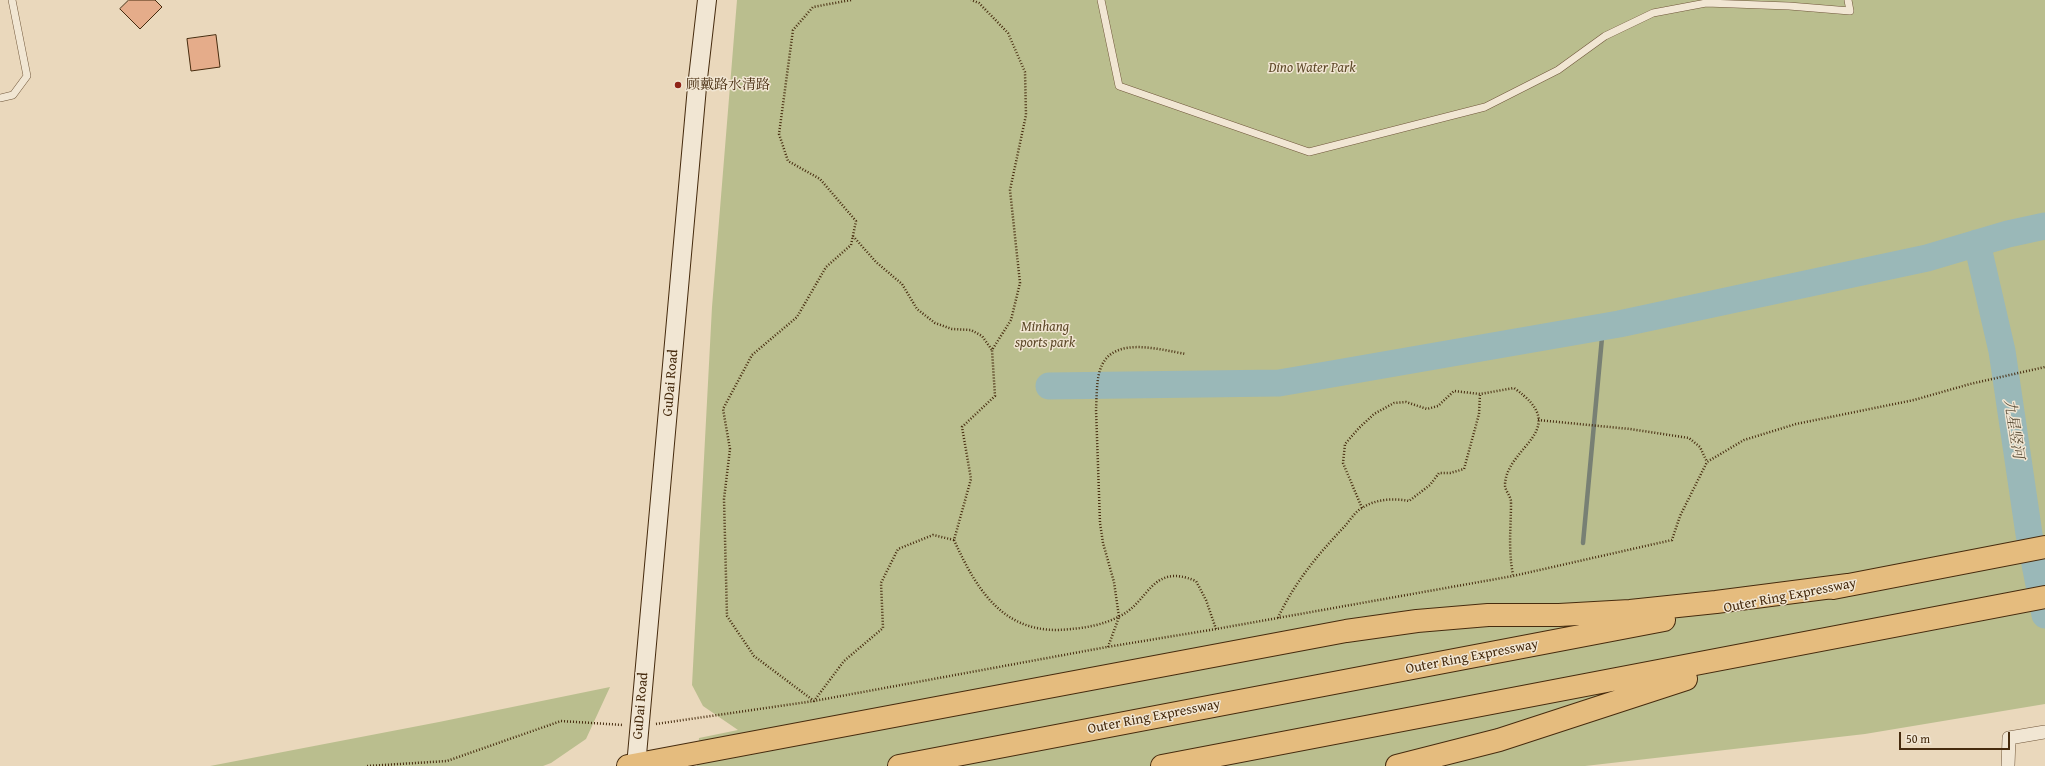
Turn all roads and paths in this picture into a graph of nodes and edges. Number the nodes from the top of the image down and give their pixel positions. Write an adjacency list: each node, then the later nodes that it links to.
1 (12, 0): 7 (lane)
2 (707, 0): 27 (main road, GuDai Road)
3 (851, 0): 8 (path)
4 (970, 0): 9 (path)
5 (1101, 0): 6 (lane)
6 (1848, 0)
7 (0, 98)
8 (853, 236): 9 (path); 26 (path)
9 (992, 350): 16 (path)
10 (1186, 354): 21 (path)
11 (2045, 367): 14 (path)
12 (1480, 394): 13 (path); 15 (path); 15 (path)
13 (1538, 420): 14 (path); 18 (path)
14 (1707, 462): 18 (path)
15 (1362, 508): 22 (path)
16 (954, 540): 21 (path); 26 (path)
17 (2036, 549): 19 (highway, Outer Ring Expressway)
18 (1513, 576): 22 (path)
19 (1848, 585): 29 (highway); 31 (highway, Outer Ring Expressway)
20 (2039, 598): 24 (highway)
21 (1119, 617): 23 (path); 25 (path)
22 (1278, 618): 23 (path)
23 (1216, 630): 25 (path)
24 (1856, 634): 32 (highway); 33 (highway)
25 (1108, 647): 26 (path)
26 (814, 701): 27 (path)
27 (640, 726): 29 (main road, GuDai Road); 30 (path)
28 (2045, 732): 34 (street)
29 (634, 765)
30 (367, 766)
31 (899, 766)
32 (1162, 766)
33 (1397, 766)
34 (2008, 766)

